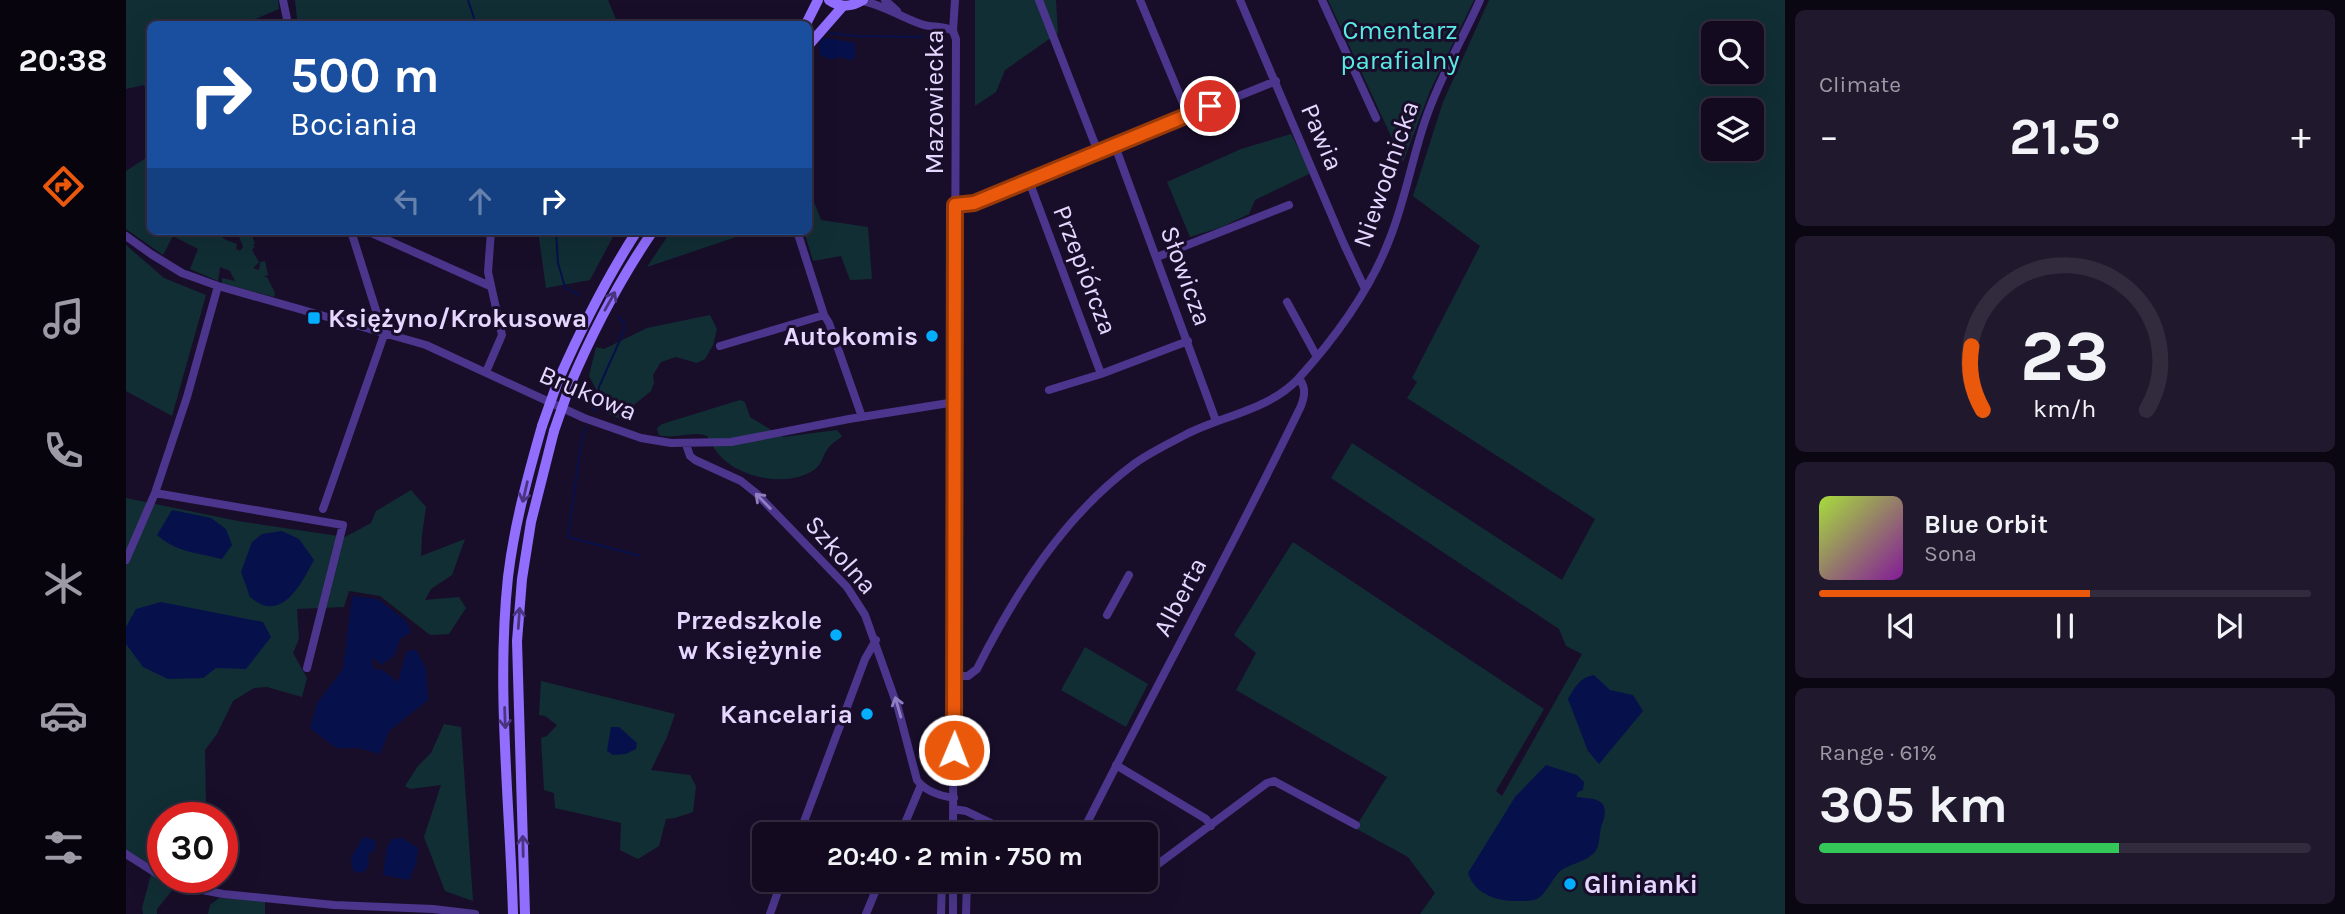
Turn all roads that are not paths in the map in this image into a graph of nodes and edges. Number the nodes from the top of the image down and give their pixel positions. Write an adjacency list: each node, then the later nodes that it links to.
1 (283, 0): 14 (street)
2 (818, 0): 15 (main road)
3 (829, 0): 12 (main road)
4 (863, 0): 12 (main road); 13 (street)
5 (885, 0): 13 (street)
6 (955, 0): 16 (street, Mazowiecka)
7 (1040, 0): 22 (street)
8 (1140, 0): 19 (street)
9 (1240, 0): 18 (street, Pawia)
10 (1322, 0): 20 (street)
11 (1480, 0): 36 (street, Niewodnicka)
12 (843, 6): 17 (main road)
13 (901, 15): 16 (street)
14 (287, 21)
15 (808, 21)
16 (954, 31): 24 (street, Mazowiecka)
17 (812, 41)
18 (1276, 81): 19 (street); 36 (street, Pawia)
19 (1188, 115): 21 (street)
20 (1376, 118)
21 (1115, 145): 22 (street); 33 (street, Słowicza)
22 (1098, 152): 23 (street)
23 (1028, 181): 24 (street); 44 (street, Przepiórcza)
24 (955, 205): 47 (street, Mazowiecka)
25 (1289, 205): 33 (street)
26 (352, 235): 39 (street)
27 (376, 235): 35 (street)
28 (491, 235): 35 (street)
29 (634, 235): 79 (main road, one-way to 79, bridge)
30 (650, 235): 80 (main road, one-way to 30, bridge)
31 (798, 235): 38 (street)
32 (126, 236): 34 (street, Brukowa)
33 (1157, 257): 40 (street, Słowicza)
34 (218, 286): 39 (street, Brukowa); 51 (street)
35 (490, 286): 43 (street)
36 (1365, 289): 42 (street, Niewodnicka)
37 (1287, 302): 42 (street)
38 (824, 315): 41 (street); 48 (street)
39 (383, 331): 43 (street, Brukowa); 52 (street)
40 (1188, 341): 44 (street); 49 (street, Słowicza)
41 (720, 346)
42 (1317, 357): 45 (street, Niewodnicka)
43 (486, 372): 50 (street, Brukowa)
44 (1101, 374): 46 (street)
45 (1299, 378): 49 (street, Niewodnicka); 59 (street, Alberta)
46 (1049, 390)
47 (955, 402): 48 (street, Brukowa); 58 (street, Mazowiecka)
48 (862, 417): 50 (street, Brukowa)
49 (1216, 421): 58 (street, Niewodnicka)
50 (686, 444): 56 (street, Szkolna, one-way to 50)
51 (156, 493): 53 (street); 57 (street)
52 (323, 509)
53 (126, 560)
54 (1129, 575): 55 (street)
55 (1107, 615)
56 (876, 640): 60 (street, Szkolna, one-way to 56); 63 (street)
57 (307, 668)
58 (955, 677): 61 (street, Mazowiecka)
59 (1116, 765): 67 (street, Alberta); 69 (street)
60 (921, 785): 61 (street); 64 (street)
61 (954, 799): 62 (street, Mazowiecka)
62 (953, 809): 65 (street, Mazowiecka); 66 (street)
63 (804, 822)
64 (905, 822)
65 (953, 822)
66 (989, 822)
67 (1088, 822)
68 (1356, 825): 69 (street)
69 (1211, 826): 71 (street)
70 (126, 854): 77 (street)
71 (1158, 864)
72 (778, 892): 81 (street)
73 (875, 892): 82 (street)
74 (942, 892): 83 (street)
75 (953, 892): 84 (street)
76 (967, 892): 85 (street)
77 (333, 909): 78 (street)
78 (475, 914)
79 (513, 914)
80 (525, 914)
81 (770, 914)
82 (866, 914)
83 (941, 914)
84 (953, 914)
85 (967, 914)

